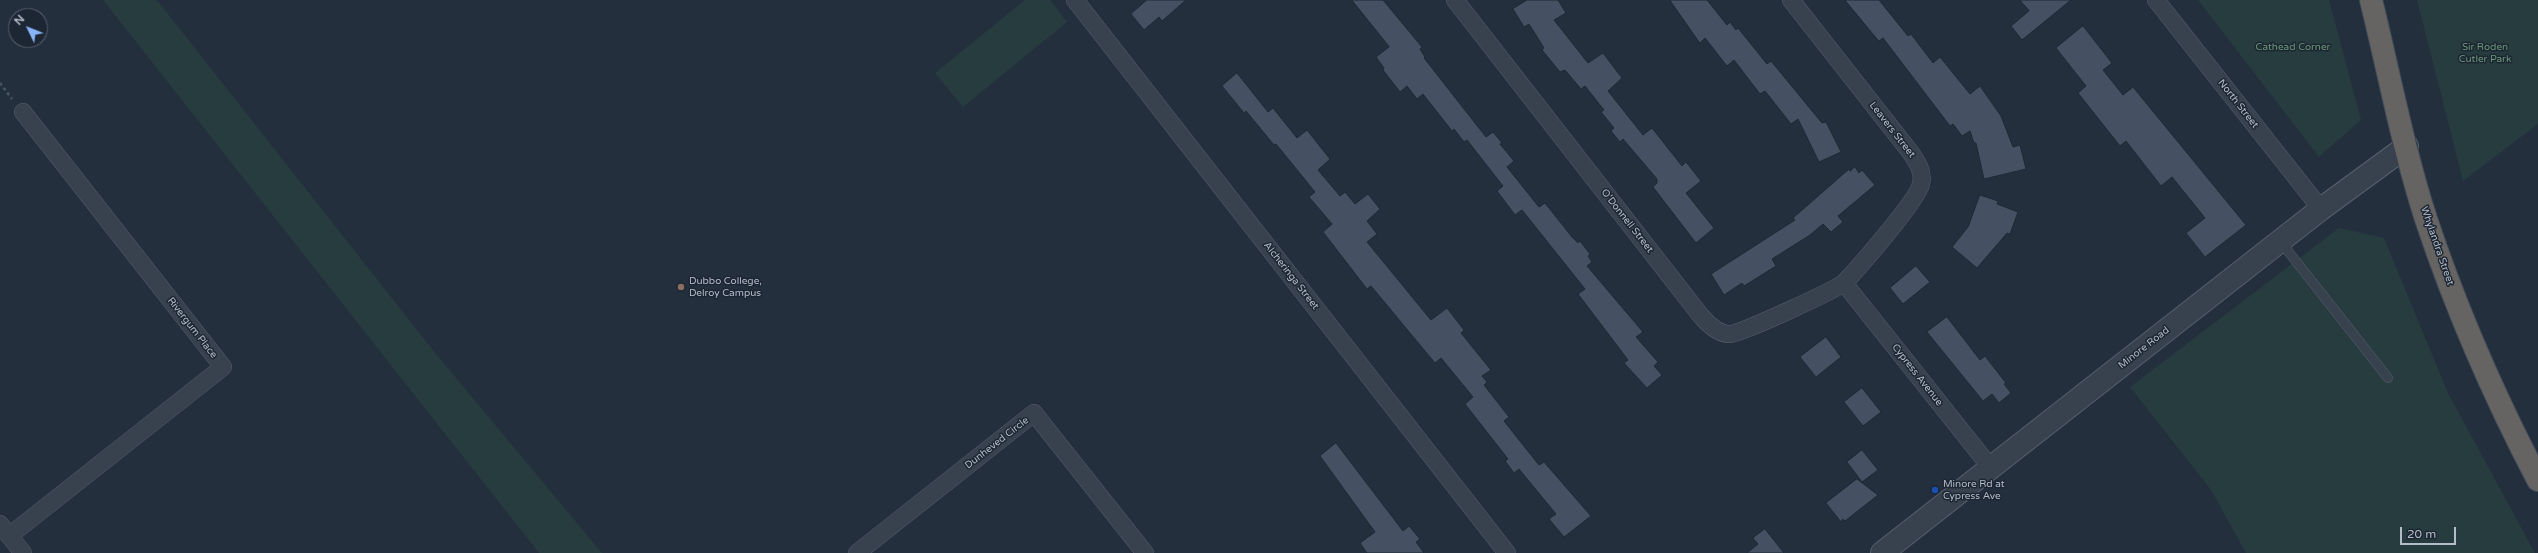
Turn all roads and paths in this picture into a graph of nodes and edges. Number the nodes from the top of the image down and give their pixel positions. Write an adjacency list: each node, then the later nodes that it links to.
1 (1075, 0): 18 (street, Alcheringa Street)
2 (1455, 0): 10 (street, O'Donnell Street)
3 (1791, 0): 10 (street, Leavers Street)
4 (2156, 0): 8 (street, North Street)
5 (2371, 0): 7 (highway, Whylandra Street)
6 (23, 112): 14 (street, Rivergum Place)
7 (2407, 146): 8 (street, Minore Road); 13 (highway, Whylandra Street)
8 (2321, 209): 9 (street, Minore Road)
9 (2280, 241): 11 (lane); 12 (street, Minore Road)
10 (1844, 283): 12 (street, Cypress Avenue)
11 (2388, 378)
12 (1991, 468): 19 (street, Minore Road)
13 (2538, 480)
14 (5, 530): 15 (street)
15 (23, 553)
16 (857, 553): 17 (street, Dunheved Circle)
17 (1145, 553)
18 (1507, 553)
19 (1882, 553)

